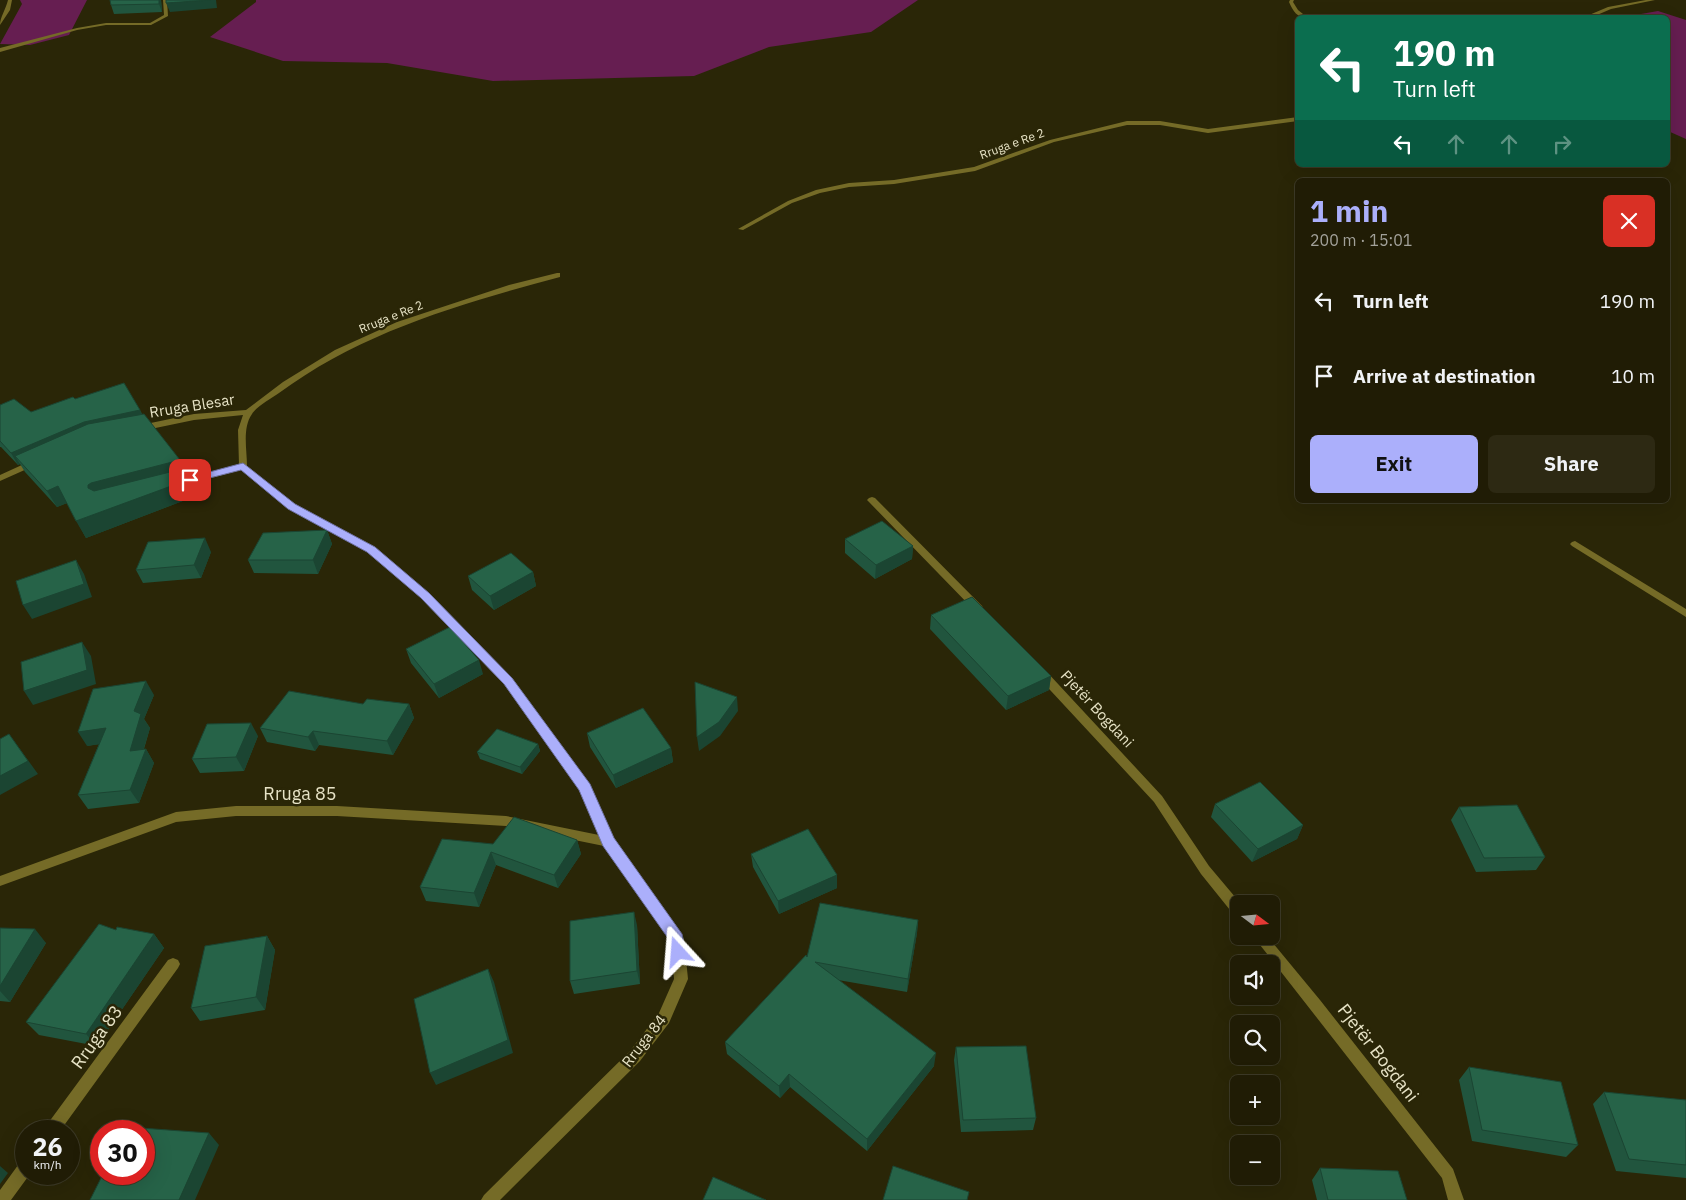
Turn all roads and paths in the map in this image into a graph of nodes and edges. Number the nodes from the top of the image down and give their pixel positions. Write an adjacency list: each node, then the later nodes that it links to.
1 (10, 0): 7 (street)
2 (165, 0): 8 (street)
3 (1292, 0): 5 (street)
4 (1653, 0): 6 (street)
5 (1302, 15)
6 (1592, 15)
7 (0, 24)
8 (0, 50)
9 (1295, 119): 10 (street, Rruga e Re 2)
10 (741, 229)
11 (557, 275): 12 (street, Rruga e Re 2)
12 (248, 412): 13 (street, Rruga Blesar); 15 (street)
13 (130, 430)
14 (43, 459): 16 (street)
15 (243, 466): 17 (street); 23 (street, Rruga 84)
16 (0, 478)
17 (168, 486)
18 (872, 500): 21 (street)
19 (1575, 544): 20 (street)
20 (1686, 614)
21 (987, 618)
22 (1034, 666): 25 (street, Pjetër Bogdani)
23 (608, 842): 24 (street, Rruga 85); 31 (street, Rruga 84)
24 (0, 881)
25 (1230, 900)
26 (1266, 945): 32 (street, Pjetër Bogdani)
27 (173, 964): 28 (street, Rruga 83)
28 (59, 1120)
29 (15, 1182): 30 (street)
30 (2, 1200)
31 (489, 1200)
32 (1456, 1200)

